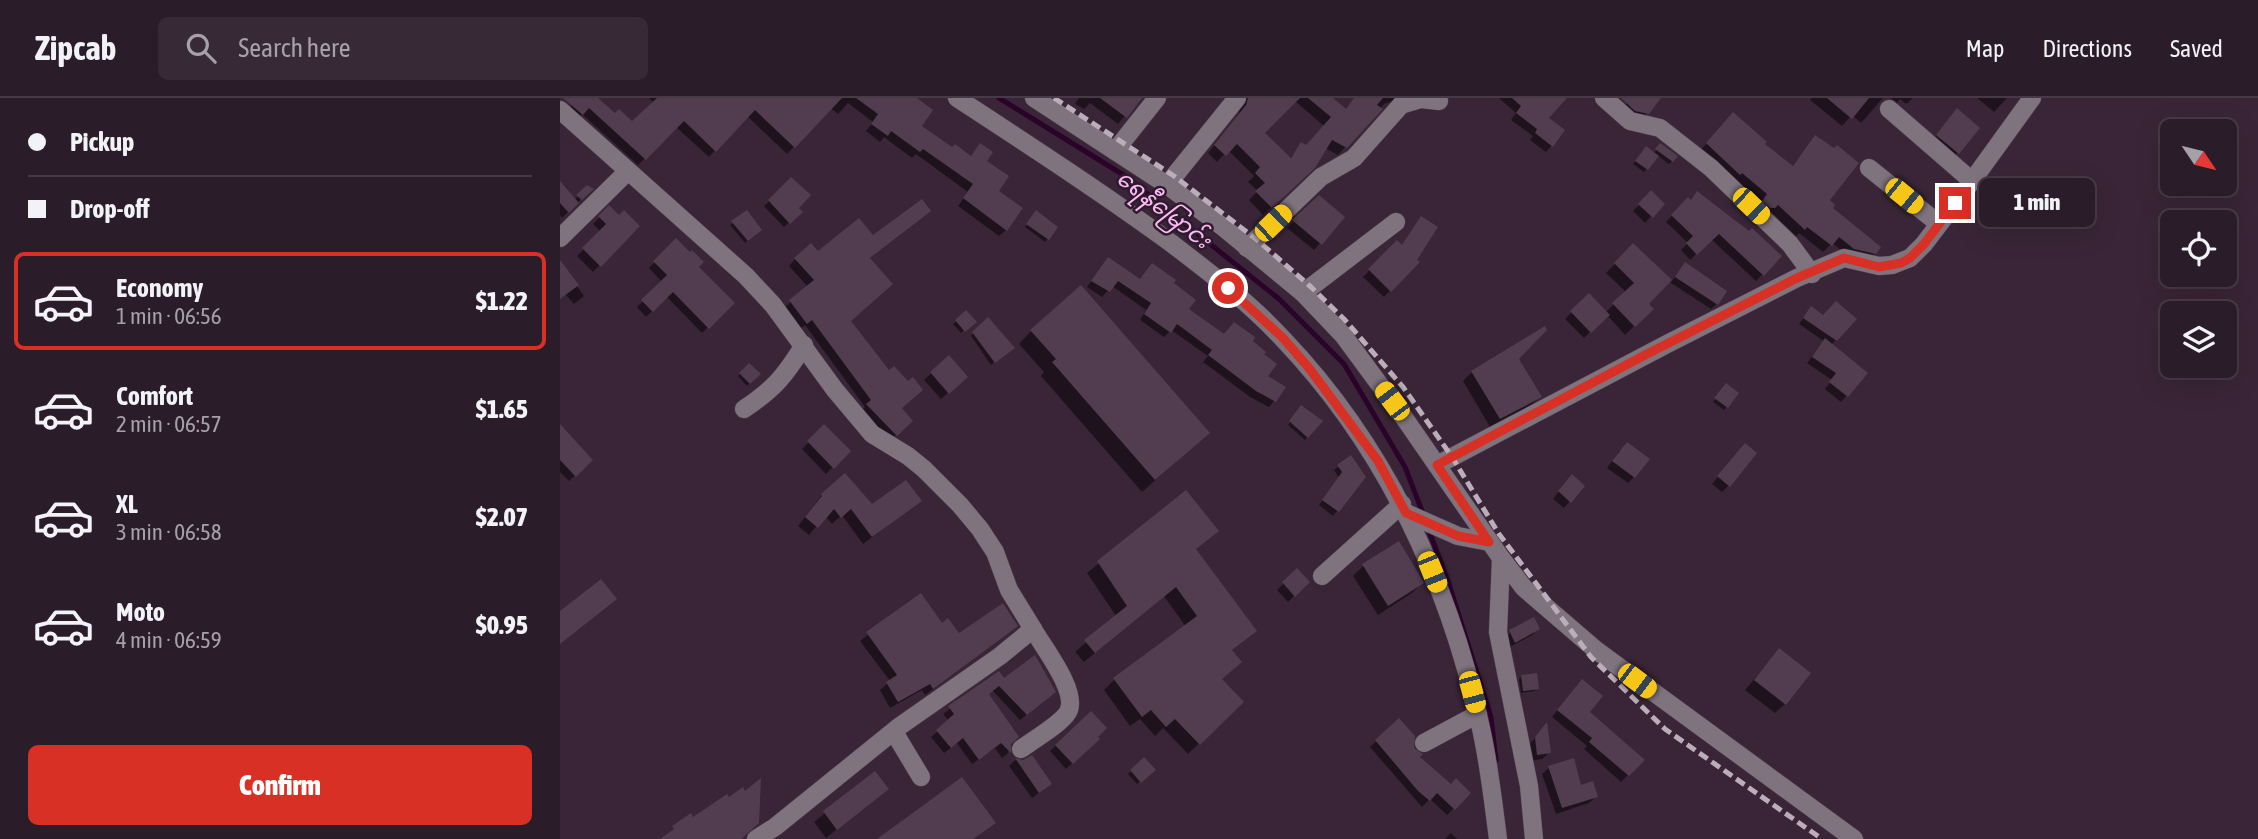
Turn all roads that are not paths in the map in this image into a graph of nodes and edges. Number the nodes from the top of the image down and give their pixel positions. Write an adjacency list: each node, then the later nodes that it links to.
1 (957, 98): 24 (street)
2 (1034, 98): 10 (street)
3 (1157, 98): 10 (street)
4 (1237, 98): 14 (street)
5 (1604, 98): 19 (street)
6 (2032, 98): 13 (street)
7 (1439, 101): 18 (street)
8 (1889, 109): 13 (street)
9 (560, 110): 12 (street)
10 (1115, 151): 14 (street)
11 (1869, 168): 16 (street)
12 (628, 171): 17 (street); 21 (street)
13 (1972, 181): 16 (street)
14 (1167, 185): 18 (street)
15 (1396, 222): 20 (street)
16 (1939, 225): 19 (street)
17 (560, 237)
18 (1247, 248): 20 (street)
19 (1812, 274): 23 (street)
20 (1303, 293): 23 (street)
21 (804, 345): 22 (street); 28 (street)
22 (744, 410)
23 (1437, 465): 25 (street)
24 (1409, 512): 25 (street); 27 (street); 29 (street)
25 (1486, 542): 26 (street)
26 (1500, 558): 36 (street); 37 (street)
27 (1322, 576)
28 (1033, 629): 30 (street); 32 (street)
29 (1478, 714): 31 (street); 35 (street)
30 (894, 732): 33 (street); 34 (street)
31 (1424, 743)
32 (1021, 749)
33 (921, 777)
34 (761, 838)
35 (1498, 839)
36 (1534, 839)
37 (1854, 839)

